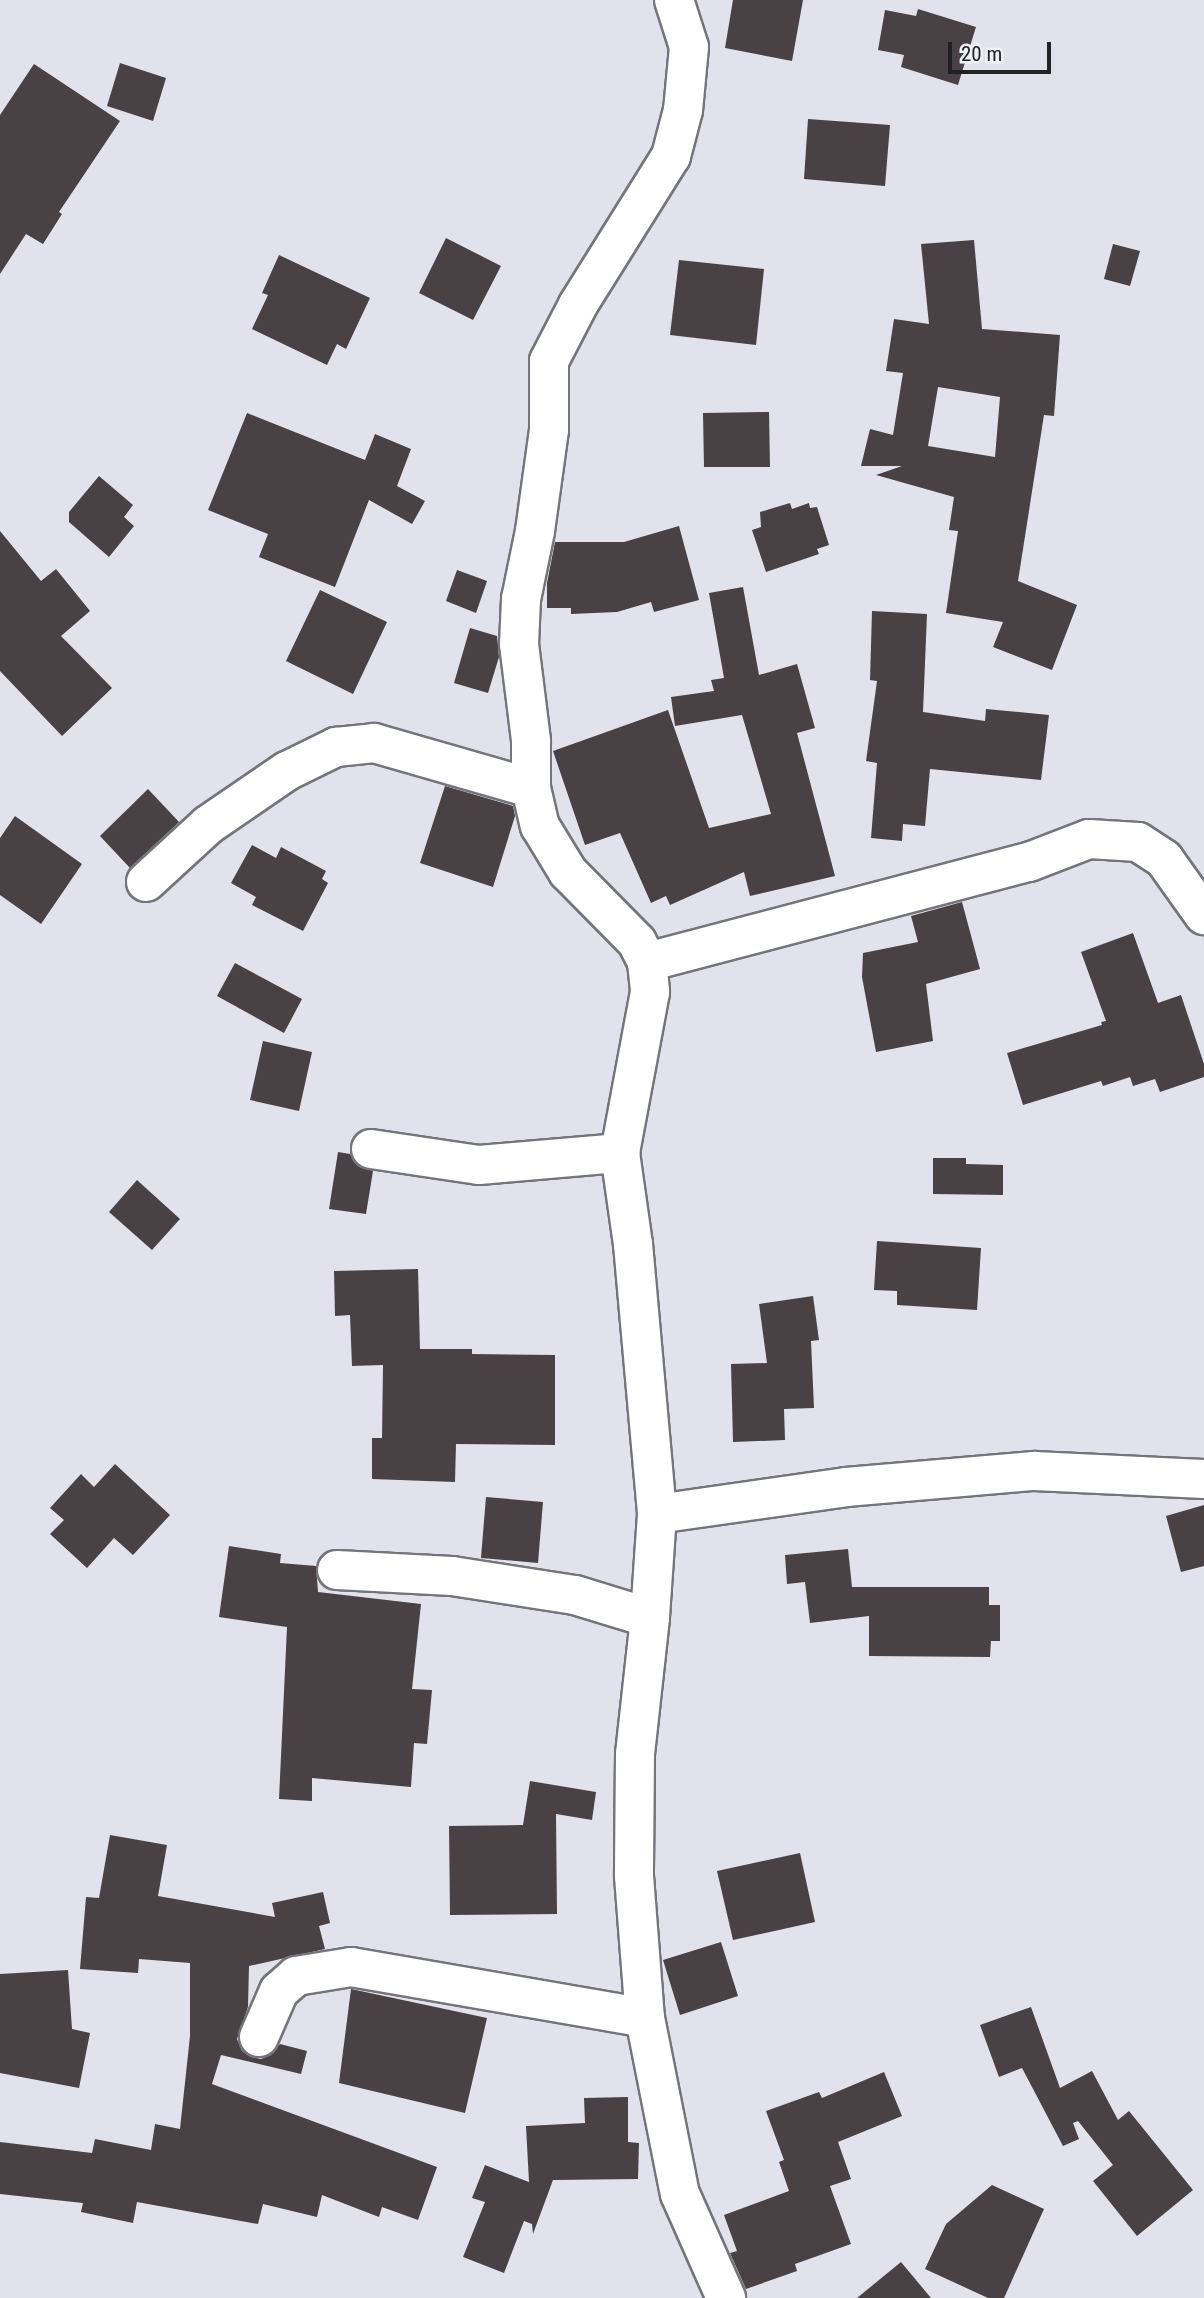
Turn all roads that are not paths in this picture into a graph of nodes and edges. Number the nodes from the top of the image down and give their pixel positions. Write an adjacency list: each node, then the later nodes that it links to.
1 (674, 0): 2 (street)
2 (531, 788): 3 (street); 5 (street)
3 (146, 882)
4 (1204, 915): 5 (street)
5 (647, 962): 7 (street)
6 (371, 1149): 7 (street)
7 (620, 1153): 9 (street)
8 (1204, 1479): 9 (street)
9 (657, 1514): 11 (street)
10 (337, 1570): 11 (street)
11 (650, 1618): 12 (street)
12 (645, 2018): 13 (street); 14 (street)
13 (259, 2037)
14 (726, 2298)

